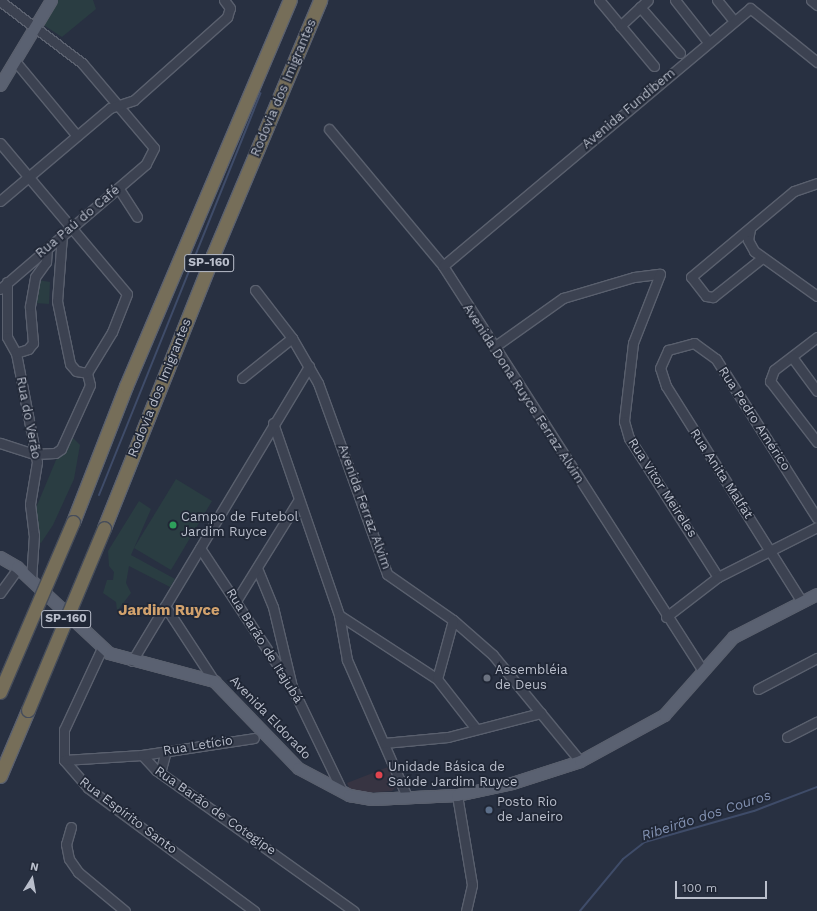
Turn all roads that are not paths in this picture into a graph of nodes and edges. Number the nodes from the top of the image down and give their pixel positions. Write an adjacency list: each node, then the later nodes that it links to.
1 (51, 0): 15 (main road)
2 (224, 0): 22 (street)
3 (290, 0): 81 (highway, Rodovia dos Imigrantes / SP-160, bridge)
4 (320, 0): 93 (highway, Rodovia dos Imigrantes / SP-160, bridge)
5 (600, 0): 14 (street)
6 (648, 0): 12 (street)
7 (675, 0): 16 (street)
8 (717, 0): 13 (street)
9 (811, 0): 11 (street)
10 (0, 1): 15 (street)
11 (817, 5)
12 (640, 7): 14 (street); 17 (street)
13 (733, 20): 16 (street, Avenida Fundibem); 19 (street, Avenida Fundibem)
14 (620, 26): 20 (street)
15 (35, 28): 18 (main road); 22 (street)
16 (708, 42): 36 (street, Avenida Fundibem)
17 (680, 53)
18 (15, 61): 21 (main road); 24 (street)
19 (817, 62)
20 (654, 66)
21 (1, 82)
22 (119, 104): 24 (street); 28 (street, Rua Paú do Café)
23 (329, 129): 36 (street, Avenida Dona Ruyce Ferraz Alvim)
24 (77, 136): 26 (street)
25 (0, 143): 26 (street)
26 (30, 177): 29 (street); 31 (street)
27 (817, 183): 32 (street)
28 (119, 189): 30 (street); 31 (street, Rua Paú do Café)
29 (0, 202)
30 (137, 217)
31 (71, 227): 33 (street, Rua Paú do Café); 47 (street)
32 (750, 229): 35 (street); 35 (street)
33 (62, 235): 34 (street, Rua Paú do Café); 47 (street)
34 (47, 248): 37 (street, Rua Paú do Café); 44 (street)
35 (762, 258): 39 (street)
36 (442, 266): 43 (street, Avenida Dona Ruyce Ferraz Alvim)
37 (4, 285): 44 (street, Rua do Verão)
38 (256, 290): 40 (street, Avenida Ferraz Alvim)
39 (817, 296)
40 (292, 338): 46 (street, Avenida Ferraz Alvim); 48 (street)
41 (816, 339): 45 (street)
42 (675, 346): 55 (street, Rua Pedro Américo); 59 (street, Rua Anita Malfat)
43 (494, 347): 63 (street, Rua Vitor Meireles); 71 (street, Avenida Dona Ruyce Ferraz Alvim)
44 (16, 353): 53 (street, Rua do Verão)
45 (792, 357): 49 (street); 51 (street)
46 (309, 366): 50 (street); 72 (street, Avenida Ferraz Alvim)
47 (88, 373): 53 (street)
48 (242, 378)
49 (817, 392)
50 (273, 424): 54 (street); 57 (street)
51 (817, 442)
52 (0, 443): 53 (street)
53 (34, 454): 64 (street, Rua do Verão)
54 (298, 501): 62 (street); 70 (street)
55 (817, 518)
56 (817, 527): 59 (street)
57 (200, 548): 67 (street, Rua Barão de Itajubá); 69 (street)
58 (0, 549): 61 (main road, Avenida Eldorado)
59 (771, 551): 63 (street); 68 (street, Rua Anita Malfat)
60 (0, 557): 61 (main road, Avenida Eldorado)
61 (17, 567): 64 (main road, Avenida Eldorado); 65 (street)
62 (257, 568): 67 (street); 79 (street)
63 (718, 577): 71 (street)
64 (31, 580): 73 (main road, Avenida Eldorado)
65 (0, 593)
66 (817, 594): 68 (main road, Avenida Eldorado)
67 (236, 601): 79 (street, Rua Barão de Itajubá)
68 (802, 602): 76 (main road, Avenida Eldorado)
69 (165, 606): 75 (street); 78 (street)
70 (340, 615): 77 (street); 87 (street)
71 (666, 617): 76 (street, Avenida Dona Ruyce Ferraz Alvim)
72 (453, 620): 77 (street); 82 (street, Avenida Ferraz Alvim)
73 (102, 648): 75 (main road, Avenida Eldorado); 90 (street)
74 (817, 658): 80 (street)
75 (132, 660): 78 (main road, Avenida Eldorado)
76 (702, 670): 91 (main road, Avenida Eldorado)
77 (437, 679): 84 (street)
78 (214, 681): 94 (main road, Avenida Eldorado)
79 (292, 687): 94 (street, Rua Barão de Itajubá)
80 (758, 689)
81 (0, 692)
82 (541, 713): 84 (street); 91 (street, Avenida Ferraz Alvim)
83 (817, 722): 85 (street)
84 (476, 729): 87 (street)
85 (787, 737)
86 (254, 738): 88 (street, Rua Letício)
87 (384, 743): 96 (street)
88 (166, 751): 89 (street, Rua Letício); 92 (street)
89 (142, 755): 90 (street, Rua Barão de Cotegipe); 92 (street, Rua Barão de Cotegipe)
90 (64, 760): 99 (street, Rua Espírito Santo)
91 (580, 761): 95 (main road, Avenida Eldorado)
92 (160, 773): 100 (street, Rua Barão de Cotegipe)
93 (0, 776)
94 (342, 791): 96 (main road, Avenida Eldorado)
95 (457, 795): 96 (main road, Avenida Eldorado); 101 (street)
96 (407, 797)
97 (71, 827): 98 (street)
98 (125, 911)
99 (254, 911)
100 (354, 911)
101 (466, 911)

